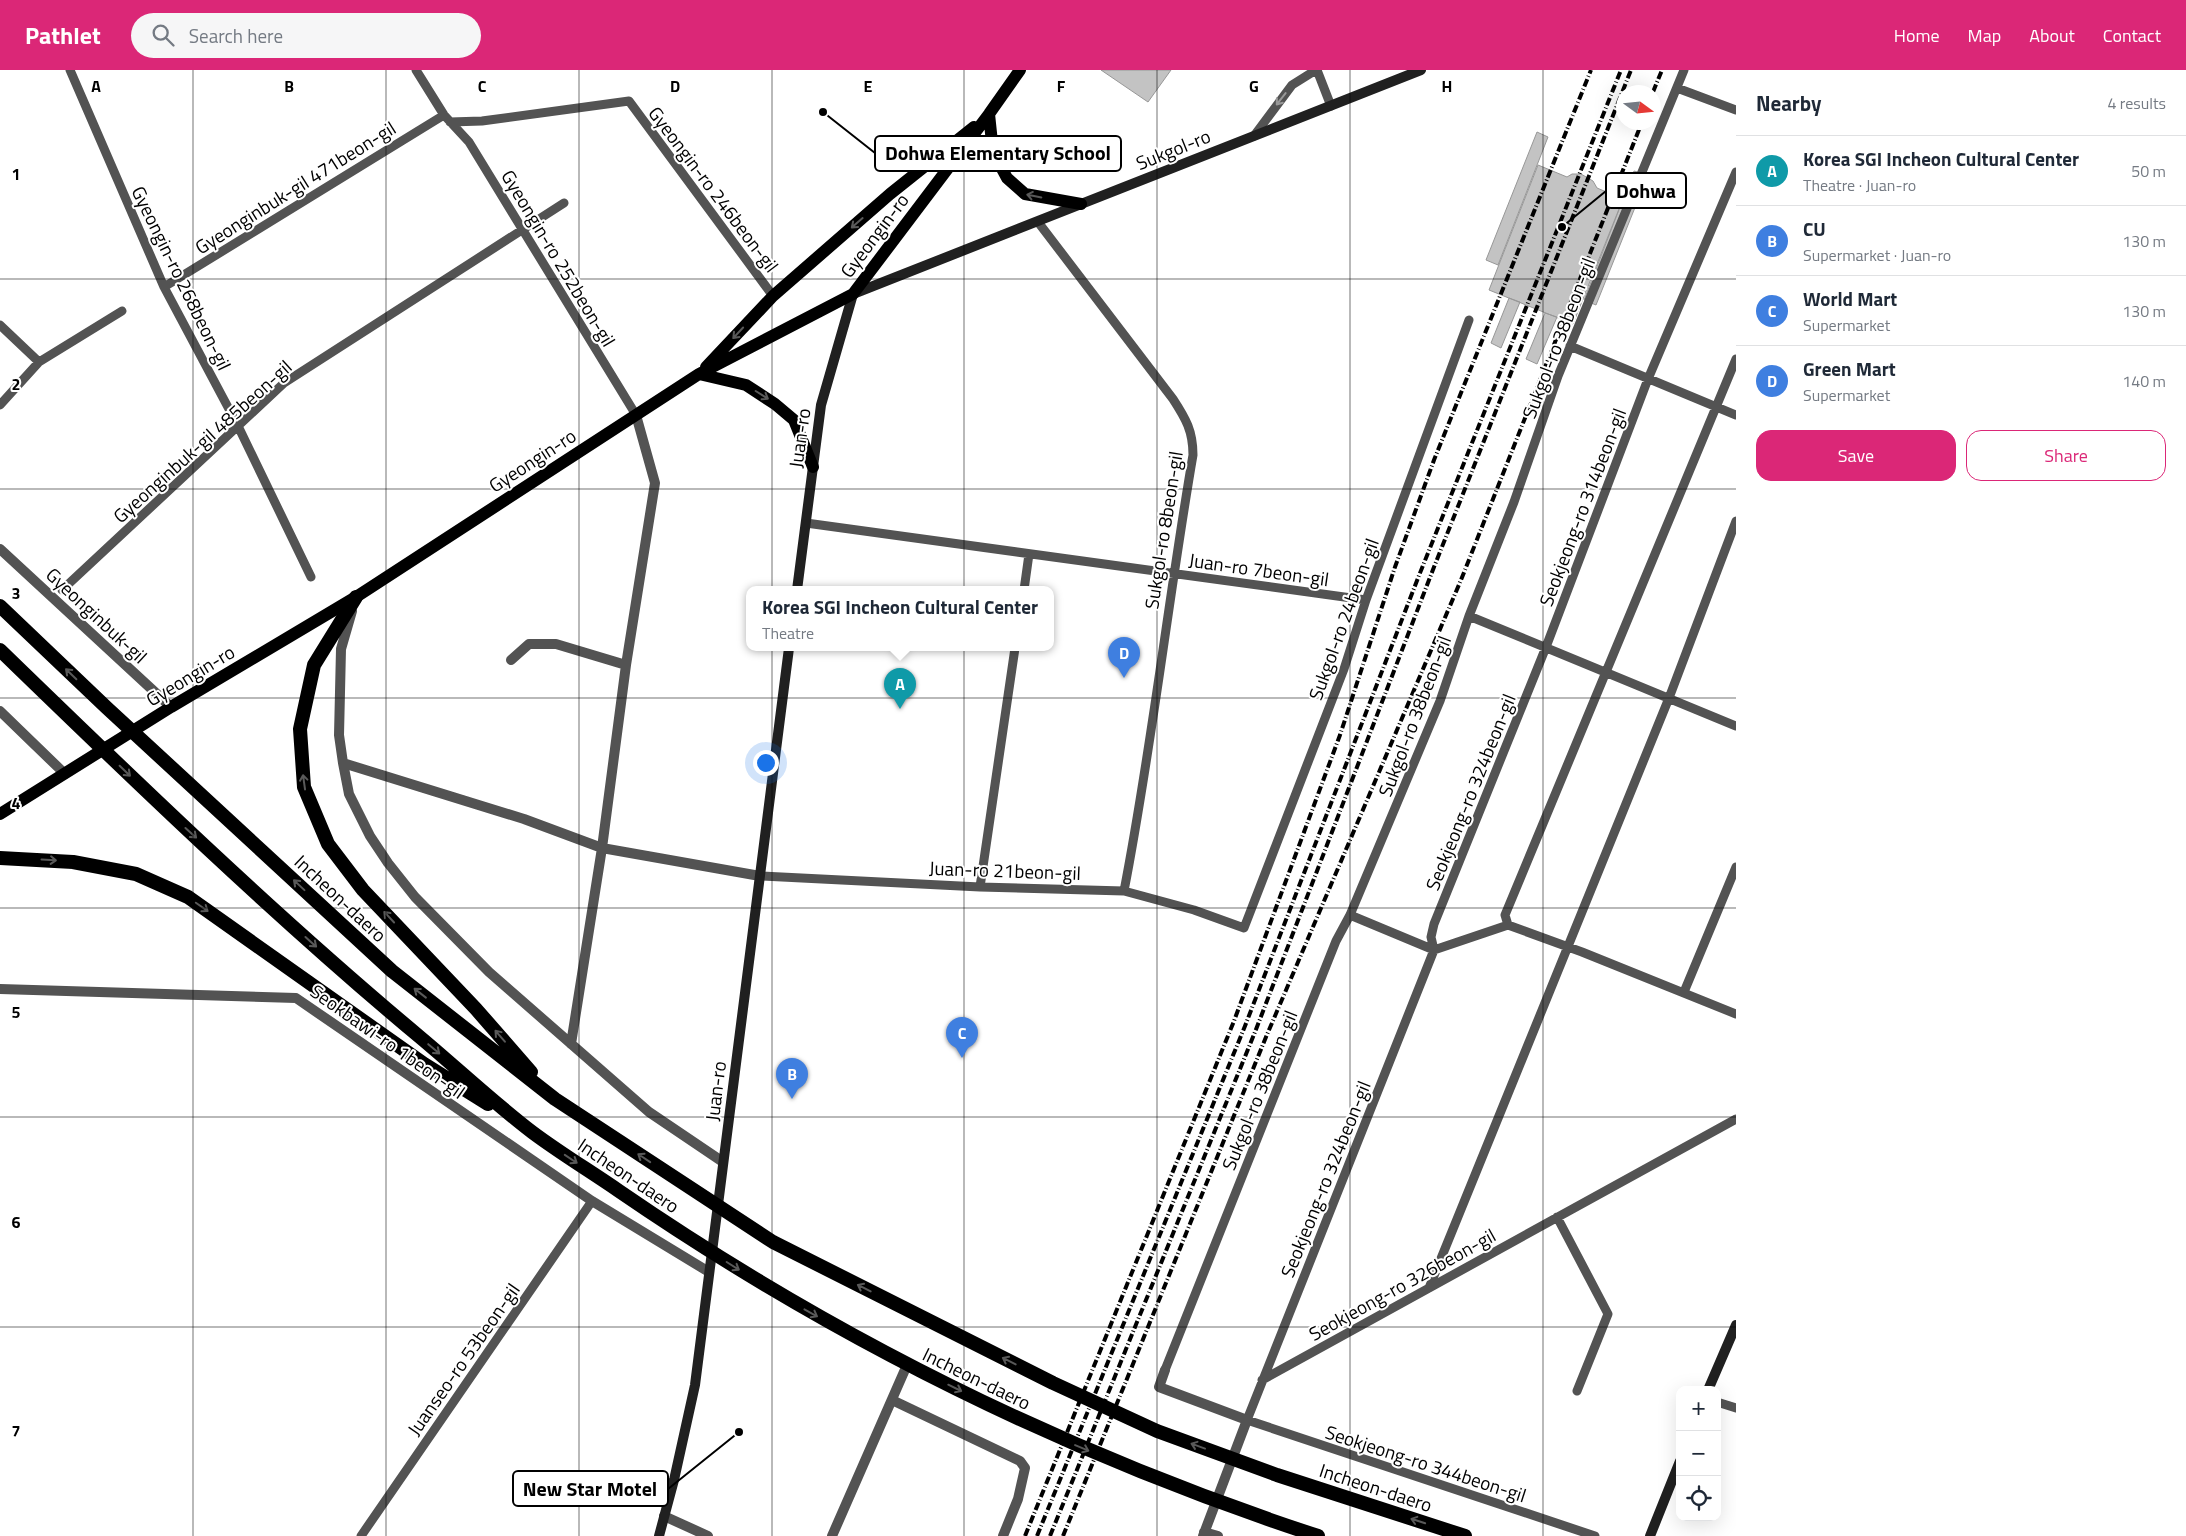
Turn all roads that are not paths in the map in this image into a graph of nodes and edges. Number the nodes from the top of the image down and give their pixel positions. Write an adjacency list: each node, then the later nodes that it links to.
1 (70, 70): 18 (lane, Gyeongin-ro 268beon-gil)
2 (416, 70): 11 (lane, Gyeongin-ro 252beon-gil)
3 (1020, 70): 10 (main road, Gyeongin-ro)
4 (1317, 70): 8 (lane); 12 (lane, one-way to 12)
5 (1421, 70): 8 (main road, Sukgol-ro)
6 (1684, 70): 7 (lane, Sukgol-ro 38beon-gil)
7 (1677, 88): 9 (lane); 24 (lane, Sukgol-ro 38beon-gil)
8 (1331, 106): 12 (main road, Sukgol-ro)
9 (1736, 110)
10 (989, 114): 15 (main road, one-way to 10); 19 (main road, Gyeongin-ro); 20 (main road, one-way to 20)
11 (447, 118): 17 (lane, Gyeongin-ro 252beon-gil); 18 (lane, Gyeonginbuk-gil 471beon-gil); 20 (lane, Gyeongin-ro 246beon-gil)
12 (1254, 136): 15 (main road, Sukgol-ro)
13 (1736, 172): 28 (lane, Seokjeong-ro 314beon-gil)
14 (564, 203): 17 (lane, Gyeonginbuk-gil 485beon-gil)
15 (1082, 204): 16 (main road, Sukgol-ro)
16 (1038, 222): 19 (main road, Sukgol-ro); 39 (lane, Sukgol-ro 8beon-gil)
17 (523, 229): 32 (lane, Gyeongin-ro 252beon-gil); 33 (lane, Gyeonginbuk-gil 485beon-gil)
18 (164, 287): 33 (lane, Gyeongin-ro 268beon-gil)
19 (853, 294): 27 (main road, Gyeongin-ro); 34 (main road, Juan-ro)
20 (773, 296): 27 (main road, one-way to 27)
21 (122, 311): 26 (lane)
22 (1470, 320): 45 (lane, Sukgol-ro 24beon-gil)
23 (0, 325): 26 (lane)
24 (1570, 346): 28 (lane); 47 (lane, Sukgol-ro 38beon-gil)
25 (1736, 359): 30 (lane)
26 (40, 362): 29 (lane)
27 (699, 374): 32 (main road, Gyeongin-ro); 34 (main road, one-way to 34)
28 (1648, 379): 30 (lane); 48 (lane, Seokjeong-ro 314beon-gil)
29 (0, 405)
30 (1716, 406): 31 (lane); 54 (lane)
31 (1736, 414)
32 (636, 415): 44 (main road, Gyeongin-ro); 53 (street)
33 (238, 426): 40 (lane, Gyeongin-ro 268beon-gil); 43 (lane, Gyeonginbuk-gil 485beon-gil)
34 (813, 467): 36 (main road, Juan-ro)
35 (1736, 522): 55 (lane)
36 (806, 523): 38 (lane, Juan-ro 7beon-gil); 41 (main road, Juan-ro)
37 (0, 549): 56 (street, Gyeonginbuk-gil)
38 (1029, 554): 39 (lane, Juan-ro 7beon-gil); 42 (lane)
39 (1173, 573): 45 (lane, Juan-ro 7beon-gil); 67 (lane, Sukgol-ro 8beon-gil)
40 (311, 577)
41 (798, 586)
42 (1025, 586)
43 (62, 590)
44 (356, 597): 56 (main road, Gyeongin-ro); 59 (street); 77 (highway, one-way to 44)
45 (1366, 600): 70 (lane, Sukgol-ro 24beon-gil)
46 (0, 606): 77 (highway, Incheon-daero, one-way to 46)
47 (1469, 616): 48 (lane); 68 (lane, Sukgol-ro 38beon-gil)
48 (1546, 647): 54 (lane); 72 (lane, Seokjeong-ro 324beon-gil)
49 (0, 650): 79 (highway, Incheon-daero, one-way to 79)
50 (789, 651): 65 (main road, Juan-ro)
51 (1015, 651): 66 (lane)
52 (511, 660): 53 (street)
53 (626, 665): 62 (street)
54 (1606, 672): 55 (lane); 69 (lane)
55 (1669, 698): 58 (lane); 71 (lane)
56 (171, 707): 60 (main road, Gyeongin-ro)
57 (0, 711): 60 (street)
58 (1736, 726)
59 (343, 764): 62 (street); 76 (street)
60 (65, 774): 61 (main road, Gyeongin-ro)
61 (0, 814)
62 (602, 848): 65 (street); 76 (street)
63 (0, 858): 79 (highway, one-way to 79)
64 (1736, 867): 74 (lane)
65 (760, 876): 66 (lane, Juan-ro 21beon-gil); 80 (main road, Juan-ro)
66 (980, 887): 67 (lane, Juan-ro 21beon-gil)
67 (1124, 891): 70 (lane, Juan-ro 21beon-gil)
68 (1350, 914): 72 (lane); 87 (lane, Sukgol-ro 38beon-gil)
69 (1508, 925): 71 (lane); 72 (lane)
70 (1244, 928)
71 (1568, 947): 74 (lane); 84 (lane)
72 (1434, 950): 88 (lane, Seokjeong-ro 324beon-gil)
73 (0, 989): 81 (street, Seokbawi-ro 1beon-gil)
74 (1684, 992): 75 (lane)
75 (1736, 1014)
76 (571, 1044): 80 (street)
77 (555, 1099): 105 (highway, Incheon-daero, one-way to 77)
78 (1736, 1119): 82 (lane, Seokjeong-ro 326beon-gil)
79 (531, 1131): 86 (highway, Incheon-daero, one-way to 86)
80 (724, 1162): 83 (main road, Juan-ro)
81 (592, 1201): 83 (street, Seokbawi-ro 1beon-gil); 98 (lane, Juanseo-ro 53beon-gil)
82 (1558, 1217): 84 (lane, Seokjeong-ro 326beon-gil); 90 (lane)
83 (710, 1272): 96 (main road, Juan-ro)
84 (1429, 1288): 88 (lane, Seokjeong-ro 326beon-gil)
85 (1736, 1325): 89 (main road)
86 (907, 1365): 91 (street); 104 (highway, Incheon-daero, one-way to 104)
87 (1165, 1370): 94 (street)
88 (1262, 1380): 94 (lane, Seokjeong-ro 324beon-gil)
89 (1710, 1386)
90 (1577, 1391)
91 (892, 1400): 101 (street); 102 (street)
92 (1721, 1403): 93 (lane)
93 (1736, 1408)
94 (1247, 1420): 97 (street); 106 (lane, Seokjeong-ro 344beon-gil)
95 (1676, 1471): 107 (main road)
96 (664, 1516): 99 (main road, Juan-ro); 100 (street)
97 (1203, 1534): 103 (street)
98 (361, 1536)
99 (659, 1536)
100 (708, 1536)
101 (832, 1536)
102 (1003, 1536)
103 (1218, 1536)
104 (1318, 1536)
105 (1465, 1536)
106 (1595, 1536)
107 (1650, 1536)

